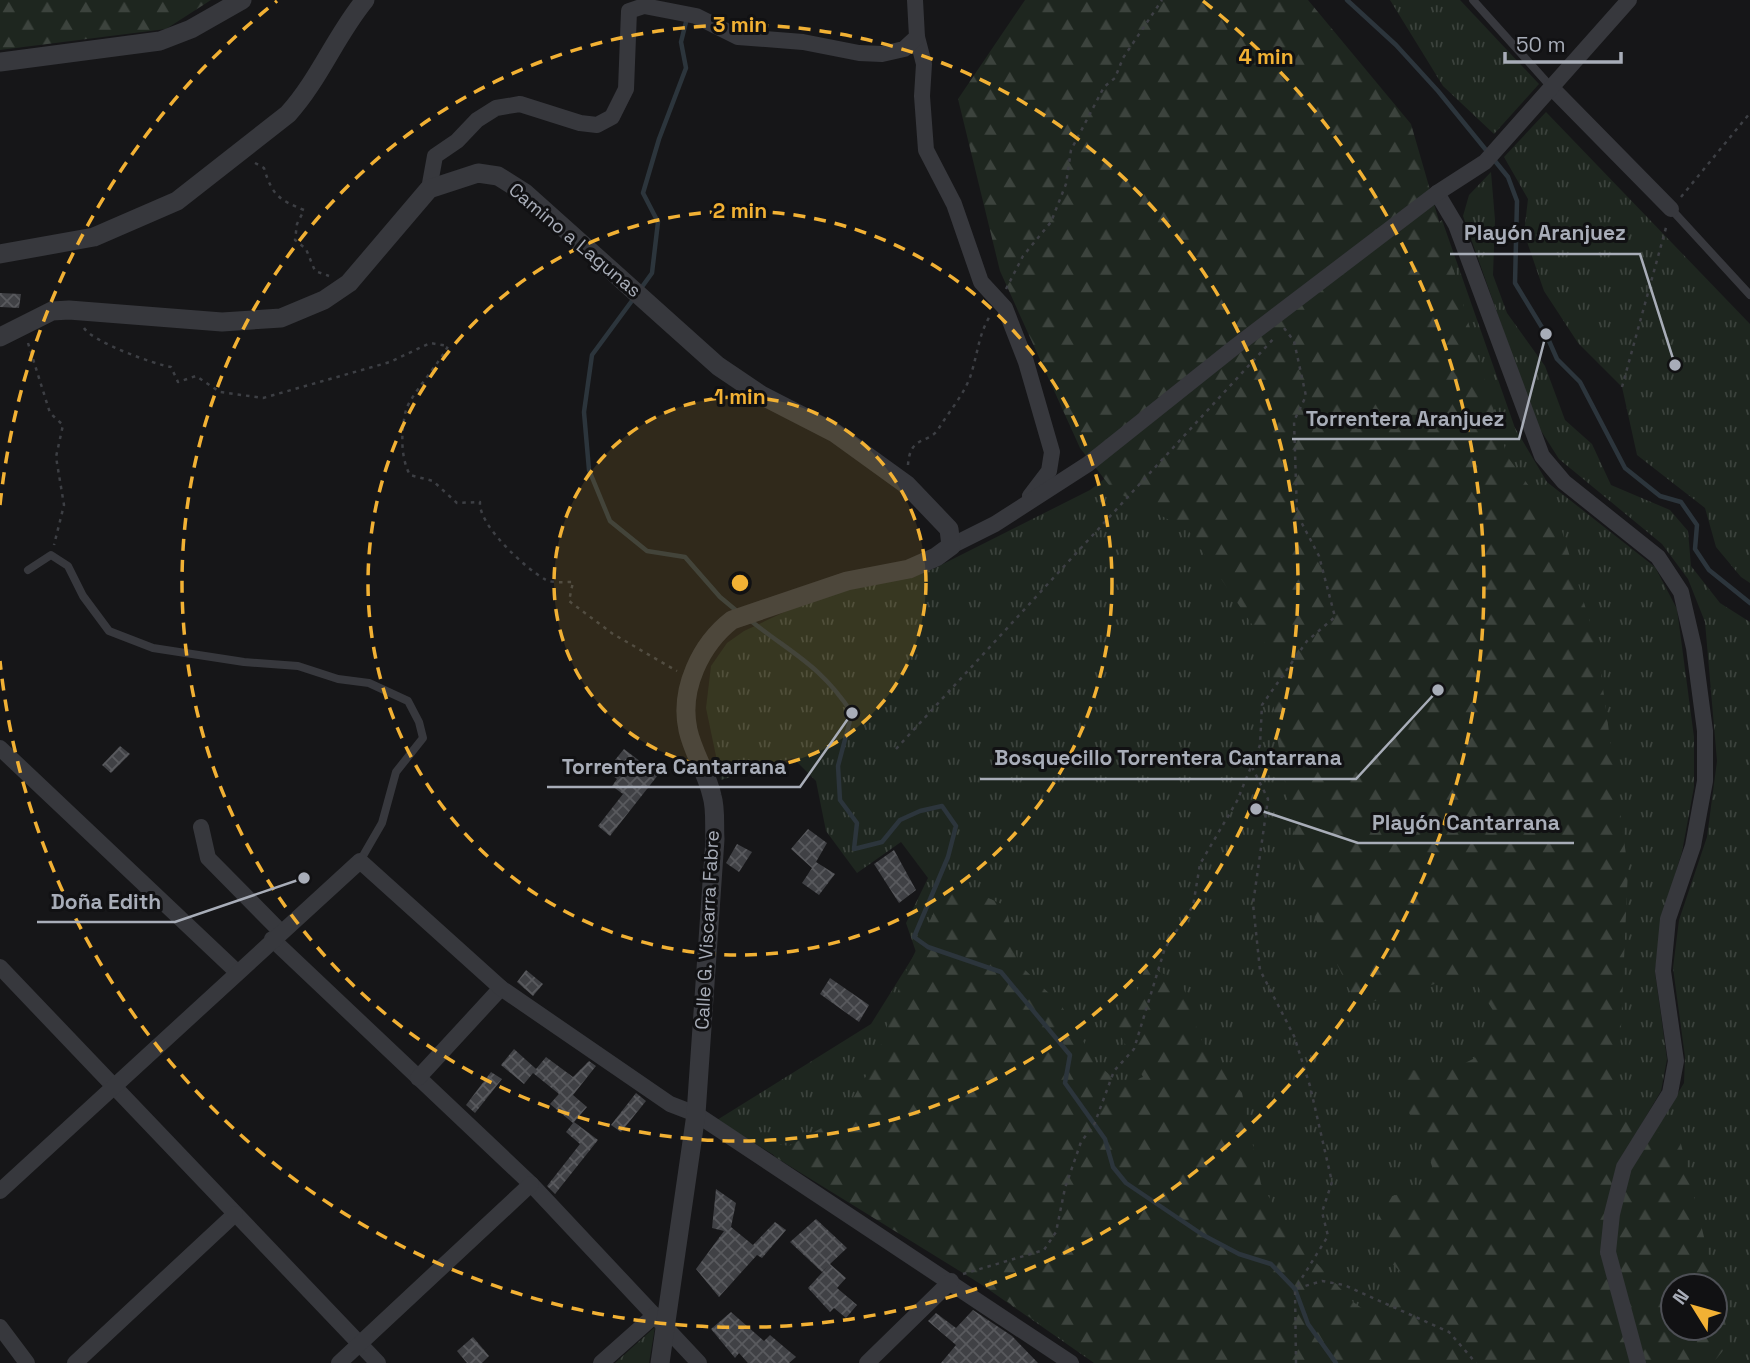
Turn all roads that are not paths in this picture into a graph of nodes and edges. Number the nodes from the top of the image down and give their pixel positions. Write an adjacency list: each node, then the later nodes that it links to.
1 (242, 0): 7 (street)
2 (365, 0): 12 (street)
3 (915, 0): 6 (street)
4 (1473, 0): 8 (lane)
5 (1629, 0): 8 (street)
6 (917, 37): 9 (street); 15 (street)
7 (0, 62)
8 (1552, 88): 10 (street); 11 (street)
9 (429, 189): 14 (street); 16 (street, Camino a Lagunas)
10 (1437, 193): 15 (street); 44 (street)
11 (1671, 209): 13 (lane)
12 (0, 254)
13 (1750, 295)
14 (0, 337)
15 (995, 524): 16 (street)
16 (951, 546): 27 (street, Calle G. Viscarra Fabre)
17 (28, 569): 20 (lane)
18 (0, 748): 23 (street)
19 (201, 827): 21 (street)
20 (360, 862): 21 (street); 24 (street)
21 (276, 936): 23 (street); 25 (street)
22 (0, 967): 26 (street)
23 (237, 972): 26 (street)
24 (501, 988): 25 (street); 27 (street)
25 (418, 1078): 28 (street)
26 (114, 1086): 29 (street); 30 (street)
27 (696, 1114): 31 (street); 32 (street, Calle G. Viscarra Fabre)
28 (531, 1184): 32 (street); 34 (street)
29 (0, 1191)
30 (235, 1214): 34 (street); 36 (street)
31 (951, 1282): 42 (street); 43 (street)
32 (660, 1321): 39 (street); 40 (street, Calle G. Viscarra Fabre); 41 (street)
33 (0, 1327): 35 (street)
34 (360, 1344): 37 (street); 38 (street)
35 (27, 1363)
36 (75, 1363)
37 (339, 1363)
38 (378, 1363)
39 (601, 1363)
40 (660, 1363)
41 (699, 1363)
42 (867, 1363)
43 (1071, 1363)
44 (1638, 1363)

